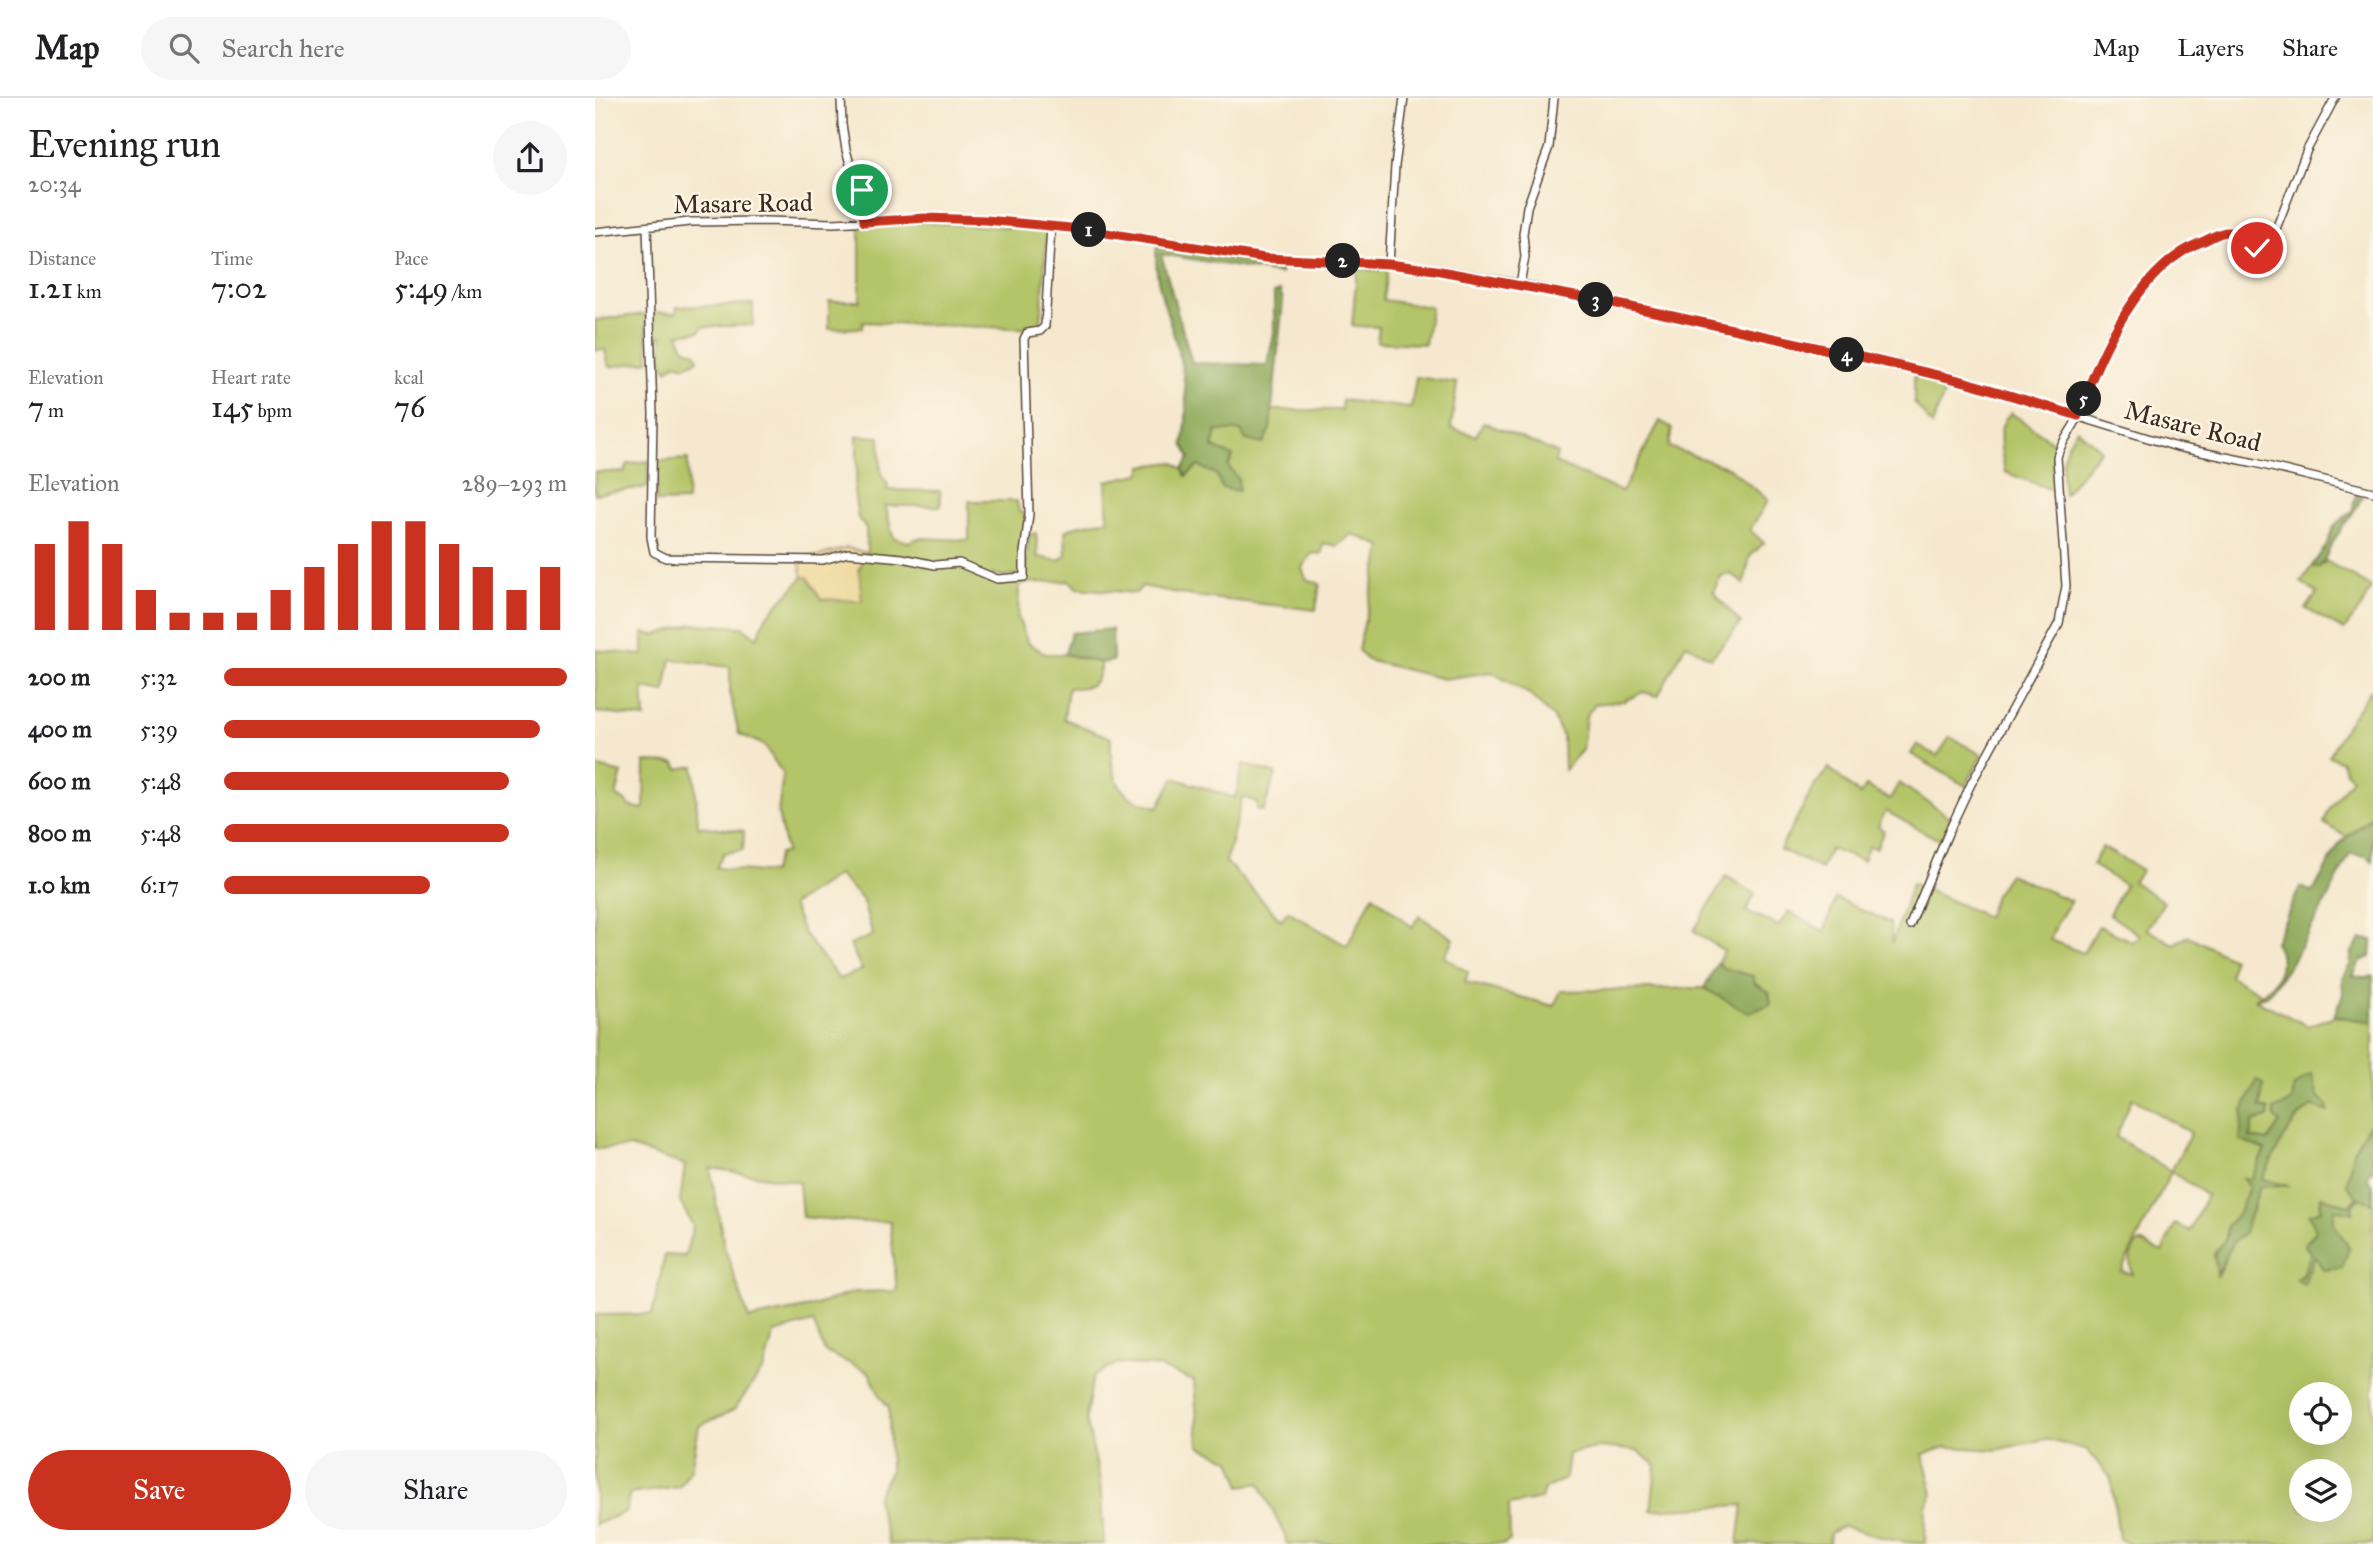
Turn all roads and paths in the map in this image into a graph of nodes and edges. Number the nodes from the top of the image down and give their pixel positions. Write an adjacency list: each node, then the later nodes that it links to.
1 (841, 98): 5 (street)
2 (1404, 98): 9 (street)
3 (1554, 98): 10 (street)
4 (2335, 98): 11 (street)
5 (864, 222): 6 (street, Masare Road); 7 (street, Masare Road)
6 (1051, 226): 7 (street); 9 (street, Masare Road)
7 (647, 227): 8 (street, Masare Road)
8 (595, 232)
9 (1389, 264): 10 (street, Masare Road)
10 (1520, 284): 11 (street, Masare Road)
11 (2078, 416): 12 (street, Masare Road); 13 (street)
12 (2373, 492)
13 (1910, 925)

